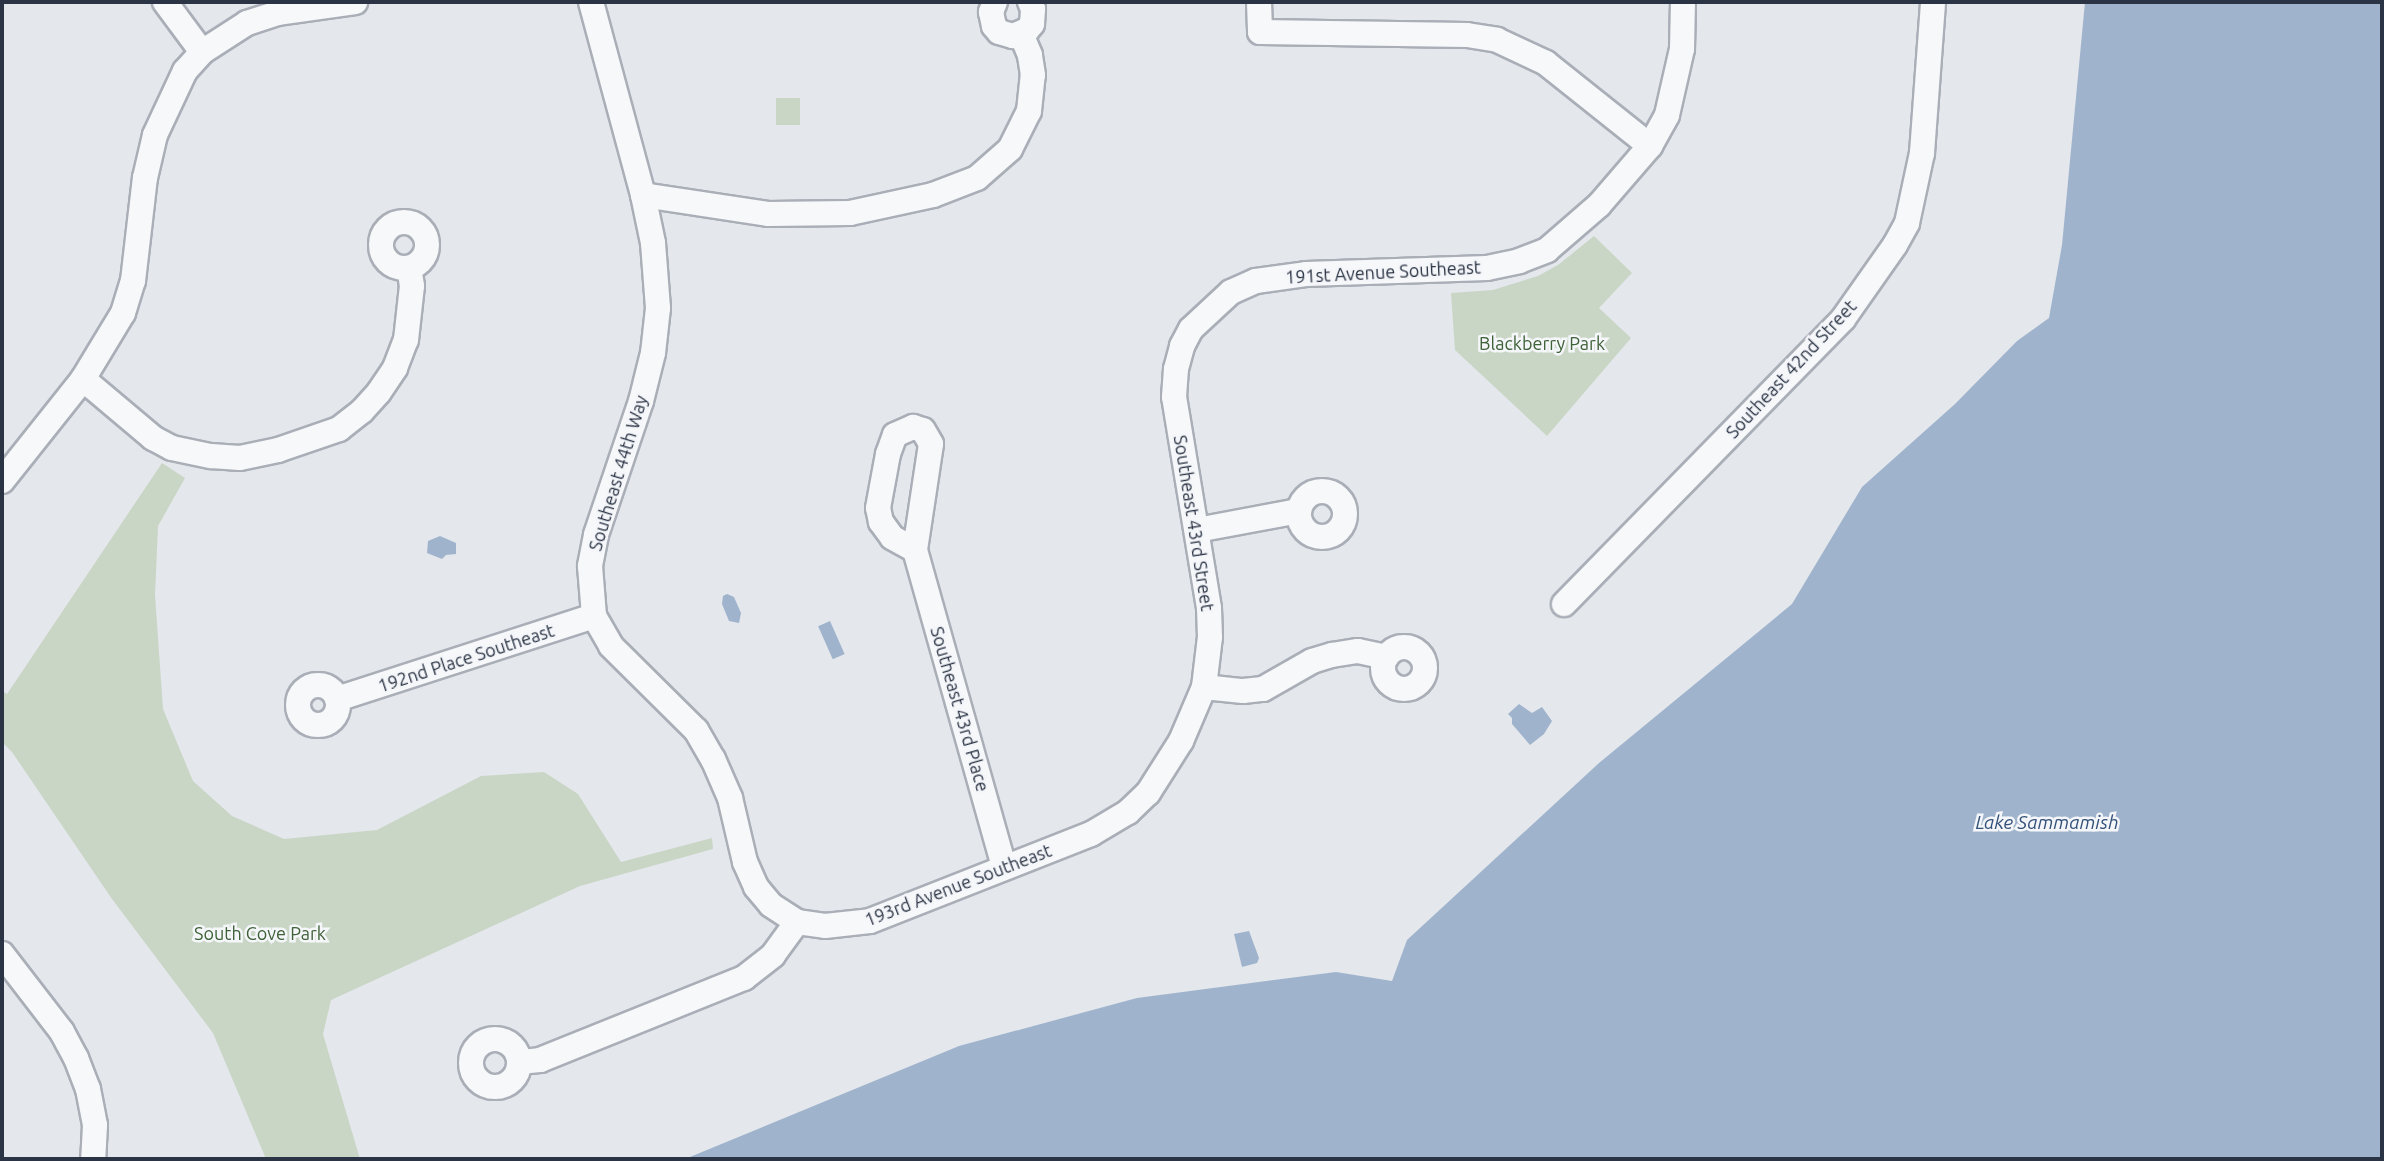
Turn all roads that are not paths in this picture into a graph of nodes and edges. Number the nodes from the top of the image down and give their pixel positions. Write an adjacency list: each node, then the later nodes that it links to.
1 (165, 2): 11 (street)
2 (350, 2): 3 (street); 11 (street)
3 (355, 2)
4 (591, 2): 13 (street, Southeast 44th Way)
5 (995, 2): 10 (street)
6 (1030, 2): 10 (street)
7 (1259, 2): 12 (street)
8 (1684, 2): 12 (street, 191st Avenue Southeast)
9 (1933, 2): 21 (street, Southeast 42nd Street)
10 (1021, 34): 13 (street)
11 (202, 52): 16 (street)
12 (1650, 146): 15 (street, 191st Avenue Southeast)
13 (643, 195): 22 (street, Southeast 44th Way)
14 (409, 268): 16 (street)
15 (1206, 312): 19 (street, Southeast 43rd Street)
16 (83, 379): 17 (street)
17 (2, 481)
18 (1299, 511): 19 (street)
19 (1197, 530): 24 (street, Southeast 43rd Street)
20 (915, 550): 27 (street, Southeast 43rd Place)
21 (1564, 604)
22 (594, 616): 25 (street, 192nd Place Southeast); 28 (street, Southeast 44th Way)
23 (1386, 657): 24 (street)
24 (1203, 687): 26 (street, Southeast 43rd Street)
25 (337, 699)
26 (1161, 775): 27 (street, 193rd Avenue Southeast)
27 (1004, 867): 28 (street, 193rd Avenue Southeast)
28 (797, 922): 30 (street)
29 (2, 954): 31 (street)
30 (519, 1062)
31 (95, 1159)

